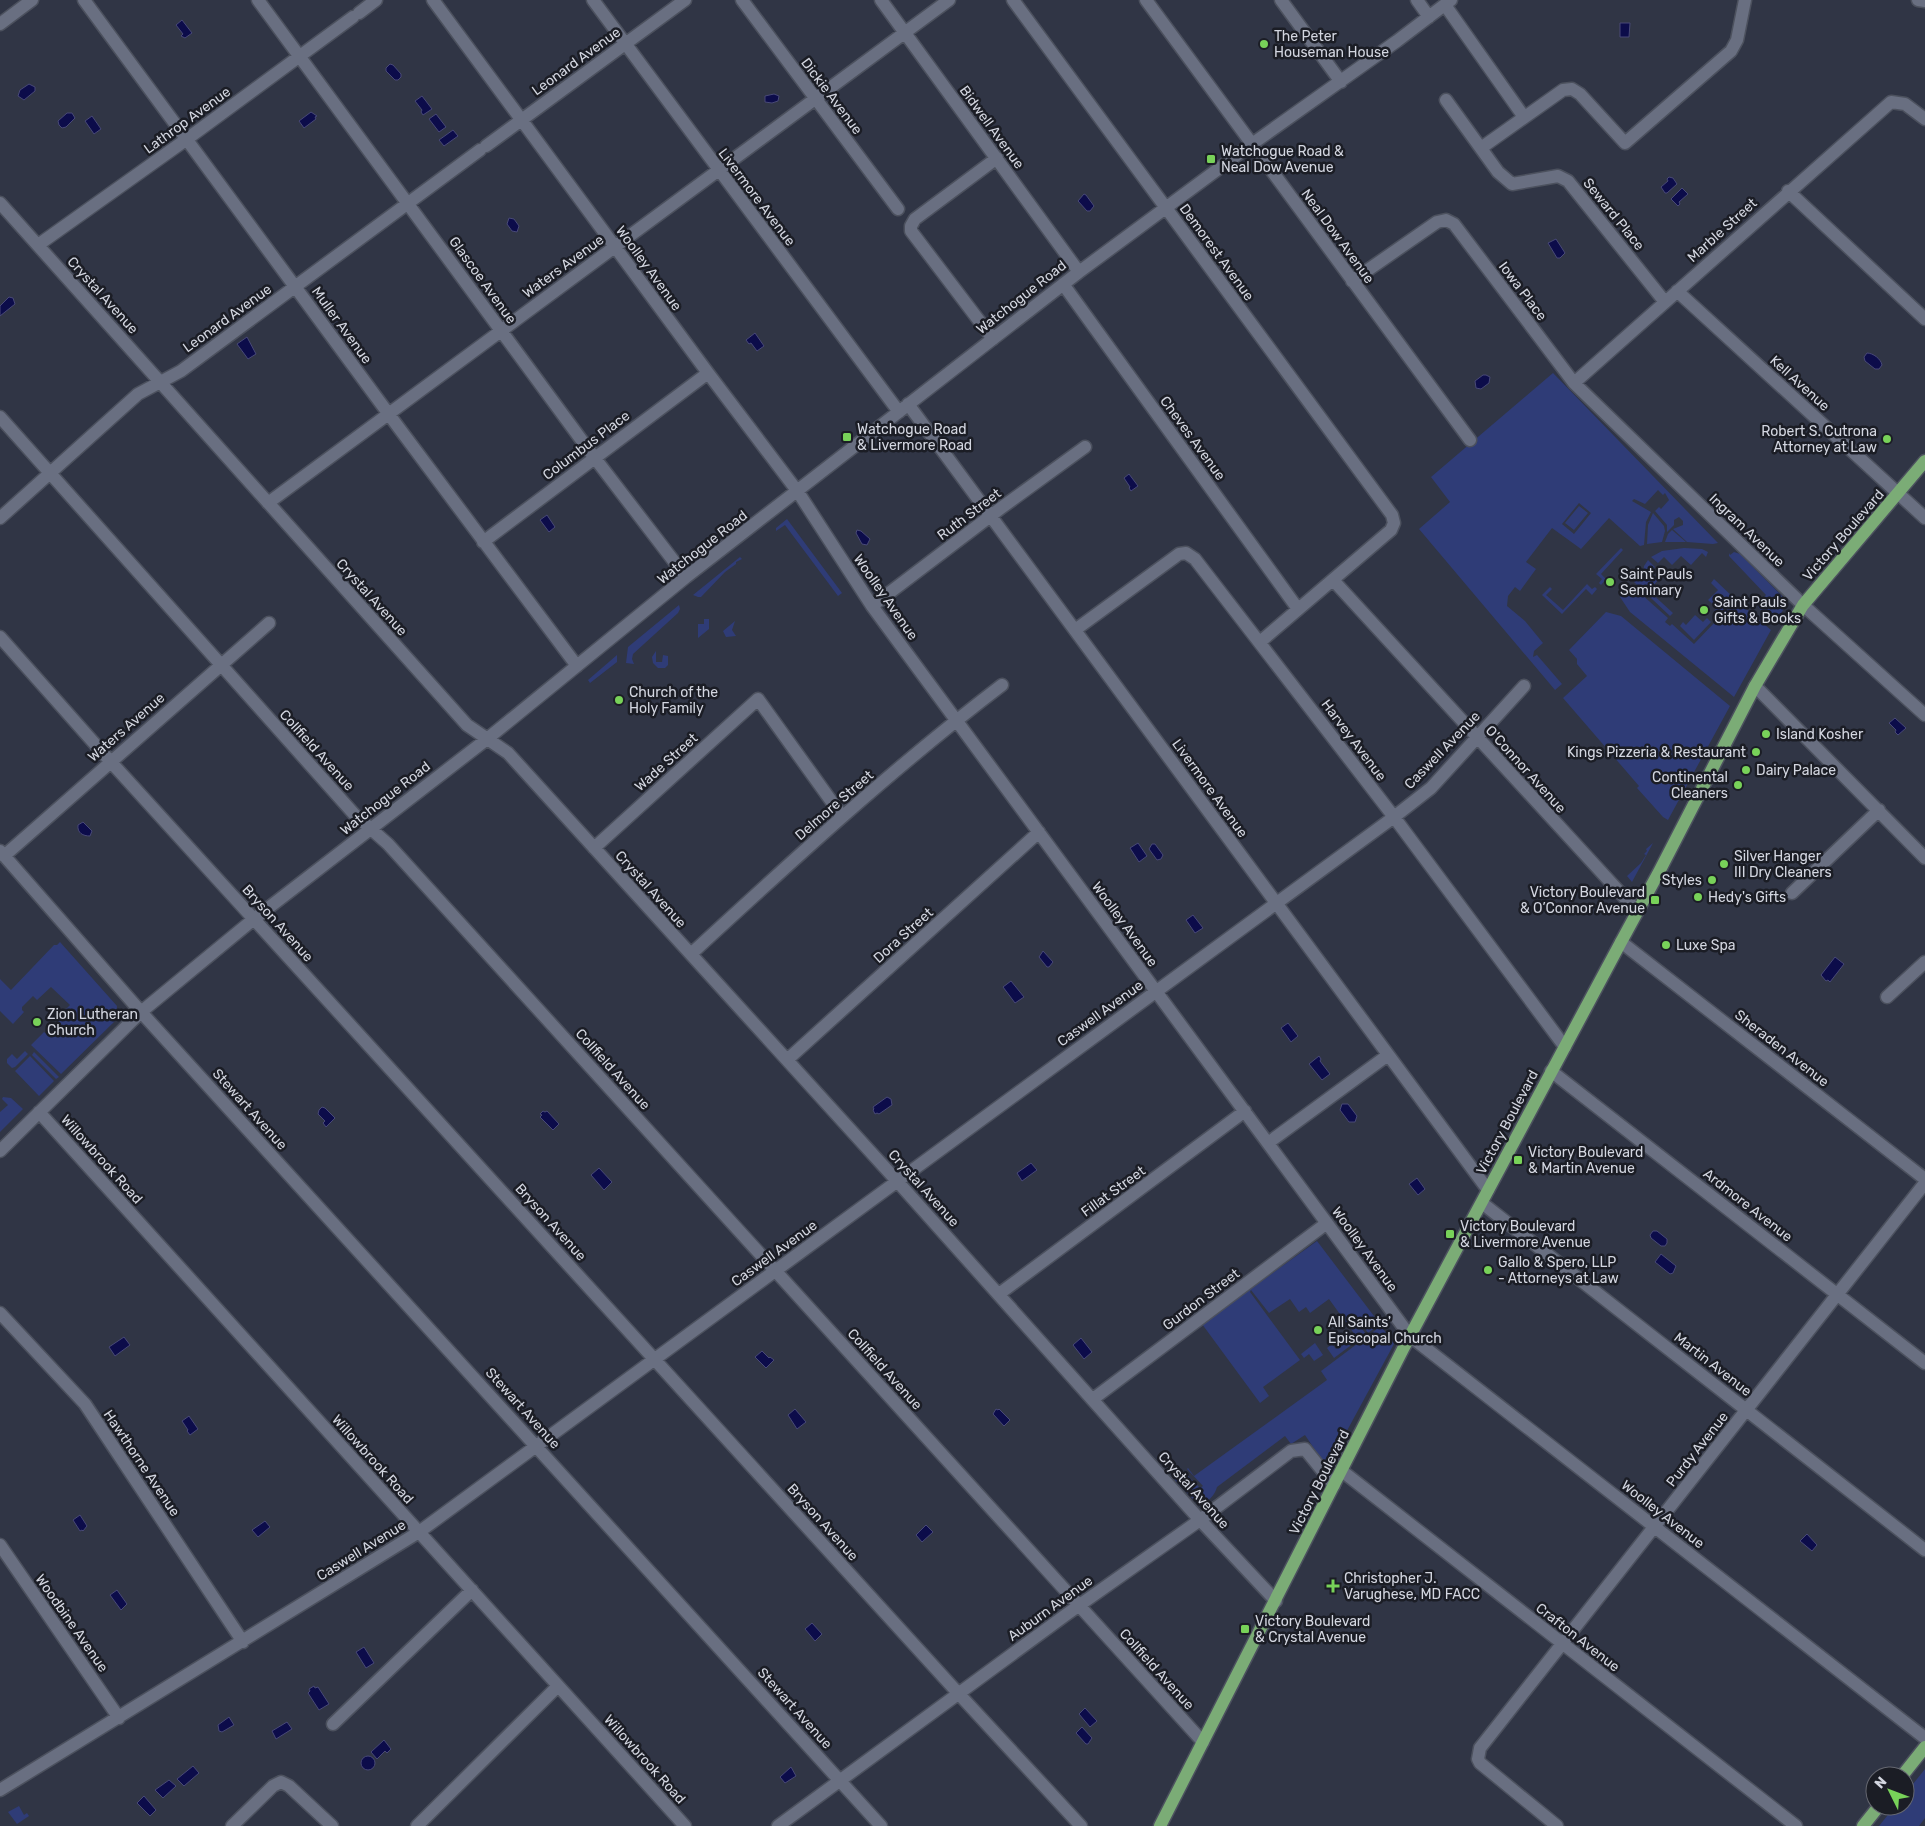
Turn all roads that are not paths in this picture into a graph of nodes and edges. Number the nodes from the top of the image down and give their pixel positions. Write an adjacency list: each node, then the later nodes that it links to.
1 (32, 0): 20 (street)
2 (84, 0): 30 (street, Muller Avenue)
3 (258, 0): 23 (street, Glascoe Avenue)
4 (376, 0): 23 (street, Lathrop Avenue)
5 (433, 0): 29 (street, Woolley Avenue)
6 (593, 0): 22 (street, Livermore Avenue)
7 (684, 0): 22 (street, Leonard Avenue)
8 (742, 0): 25 (street, Dickie Avenue)
9 (881, 0): 21 (street, Bidwell Avenue)
10 (949, 0): 21 (street, Waters Avenue)
11 (1013, 0): 37 (street, Demorest Avenue)
12 (1146, 0): 31 (street, Neal Dow Avenue)
13 (1281, 0): 24 (street)
14 (1417, 0): 19 (street)
15 (1745, 0): 27 (street)
16 (1918, 0): 17 (street)
17 (1925, 1)
18 (1448, 2): 19 (street, Watchogue Road); 27 (street)
19 (1429, 17): 24 (street, Watchogue Road)
20 (0, 24)
21 (905, 33): 25 (street, Waters Avenue); 33 (street, Bidwell Avenue)
22 (625, 44): 29 (street, Leonard Avenue); 34 (street, Livermore Avenue)
23 (300, 57): 30 (street, Lathrop Avenue); 36 (street, Glascoe Avenue)
24 (1341, 82): 31 (street, Watchogue Road)
25 (816, 99): 34 (street, Waters Avenue); 38 (street, Dickie Avenue)
26 (1446, 100): 32 (street, Seward Place)
27 (1524, 117): 32 (street)
28 (1925, 119): 35 (street, Marble Street)
29 (521, 120): 36 (street, Leonard Avenue); 41 (street, Woolley Avenue)
30 (187, 139): 40 (street, Lathrop Avenue); 45 (street, Muller Avenue)
31 (1252, 144): 37 (street, Watchogue Road); 43 (street, Neal Dow Avenue)
32 (1481, 148): 47 (street, Seward Place)
33 (997, 158): 42 (street, Bidwell Avenue); 50 (street)
34 (718, 170): 41 (street, Waters Avenue); 54 (street, Livermore Avenue)
35 (1788, 191): 46 (street, Marble Street); 48 (street)
36 (408, 204): 45 (street, Leonard Avenue); 49 (street, Glascoe Avenue)
37 (1165, 207): 42 (street, Watchogue Road); 70 (street, Demorest Avenue)
38 (898, 209)
39 (2, 210): 40 (street, Crystal Avenue)
40 (38, 245): 52 (street, Crystal Avenue)
41 (615, 247): 49 (street, Waters Avenue); 51 (street, Woolley Avenue)
42 (1079, 272): 44 (street, Watchogue Road)
43 (1352, 281): 53 (street, Iowa Place); 57 (street, Neal Dow Avenue)
44 (1063, 284): 50 (street, Watchogue Road); 73 (street, Cheves Avenue)
45 (295, 287): 52 (street, Leonard Avenue); 55 (street, Muller Avenue)
46 (1677, 291): 47 (street, Marble Street); 63 (street, Kell Avenue)
47 (1665, 302): 53 (street, Marble Street)
48 (1925, 319)
49 (501, 330): 55 (street, Waters Avenue); 59 (street, Glascoe Avenue)
50 (993, 339): 54 (street, Watchogue Road)
51 (708, 373): 59 (street, Columbus Place); 62 (street, Woolley Avenue)
52 (160, 382): 61 (street, Leonard Avenue); 64 (street, Crystal Avenue)
53 (1574, 383): 71 (street, Ingram Avenue)
54 (904, 408): 62 (street, Watchogue Road); 65 (street, Livermore Avenue)
55 (388, 413): 64 (street, Waters Avenue); 68 (street, Muller Avenue)
56 (0, 417): 61 (street, Collfield Avenue)
57 (1470, 440)
58 (1085, 448): 65 (street, Ruth Street)
59 (594, 457): 68 (street, Columbus Place); 69 (street, Glascoe Avenue)
60 (1925, 461): 63 (main road, Victory Boulevard)
61 (50, 473): 66 (street, Leonard Avenue); 78 (street, Collfield Avenue)
62 (798, 492): 69 (street, Watchogue Road); 72 (street, Woolley Avenue)
63 (1899, 494): 67 (street, Kell Avenue); 71 (main road, Victory Boulevard)
64 (268, 503): 86 (street, Crystal Avenue)
65 (991, 516): 72 (street, Ruth Street); 75 (street, Livermore Avenue)
66 (0, 518)
67 (1925, 518)
68 (484, 542): 79 (street, Muller Avenue)
69 (686, 577): 79 (street, Watchogue Road)
70 (1333, 580): 73 (street); 85 (street, O'Connor Avenue)
71 (1803, 605): 82 (main road, Victory Boulevard); 83 (street, Ingram Avenue)
72 (872, 606): 84 (street, Woolley Avenue)
73 (1298, 609): 77 (street)
74 (269, 623): 78 (street, Waters Avenue)
75 (1075, 630): 77 (street, Harvey Avenue); 97 (street, Livermore Avenue)
76 (0, 637): 87 (street, Bryson Avenue)
77 (1260, 642): 90 (street, Harvey Avenue)
78 (220, 665): 87 (street, Waters Avenue); 91 (street, Collfield Avenue)
79 (577, 666): 86 (street, Watchogue Road)
80 (1002, 685): 84 (street, Delmore Street)
81 (1524, 686): 85 (street, Caswell Avenue)
82 (1755, 686): 88 (street); 98 (main road, Victory Boulevard)
83 (1925, 716)
84 (956, 720): 89 (street, Delmore Street); 92 (street, Woolley Avenue)
85 (1477, 737): 90 (street, Caswell Avenue); 98 (street, O'Connor Avenue)
86 (487, 739): 91 (street, Watchogue Road); 93 (street, Crystal Avenue)
87 (110, 761): 94 (street, Waters Avenue); 99 (street, Bryson Avenue)
88 (1879, 810): 95 (street); 96 (street)
89 (842, 816): 93 (street, Wade Street); 101 (street, Delmore Street)
90 (1394, 817): 97 (street, Caswell Avenue); 106 (street, Harvey Avenue)
91 (370, 828): 99 (street, Watchogue Road); 120 (street, Collfield Avenue)
92 (1039, 832): 103 (street, Woolley Avenue); 108 (street, Dora Street)
93 (594, 848): 101 (street, Crystal Avenue)
94 (2, 853): 105 (street)
95 (1925, 858)
96 (1792, 894)
97 (1276, 904): 103 (street, Caswell Avenue); 107 (street, Livermore Avenue)
98 (1637, 911): 100 (main road, Victory Boulevard)
99 (254, 919): 105 (street, Watchogue Road); 125 (street, Bryson Avenue)
100 (1621, 942): 106 (main road, Victory Boulevard); 114 (street, Sheraden Avenue)
101 (691, 954): 108 (street, Crystal Avenue)
102 (1925, 962): 104 (street)
103 (1156, 991): 111 (street, Woolley Avenue); 115 (street, Caswell Avenue)
104 (1888, 998)
105 (141, 1012): 110 (street, Watchogue Road); 129 (street, Stewart Avenue)
106 (1565, 1047): 109 (main road, Victory Boulevard)
107 (1388, 1055): 112 (street); 117 (street, Livermore Avenue)
108 (786, 1060): 115 (street, Crystal Avenue)
109 (1552, 1071): 117 (main road, Victory Boulevard); 122 (street, Ardmore Avenue)
110 (39, 1112): 113 (street, Watchogue Road); 134 (street, Willowbrook Road)
111 (1245, 1112): 112 (street, Woolley Avenue); 121 (street, Fillat Street)
112 (1268, 1143): 119 (street, Woolley Avenue)
113 (0, 1151)
114 (1925, 1179)
115 (897, 1181): 120 (street, Caswell Avenue); 121 (street, Crystal Avenue)
116 (1925, 1183): 122 (street, Purdy Avenue)
117 (1488, 1190): 118 (main road, Victory Boulevard)
118 (1482, 1202): 124 (main road, Victory Boulevard); 128 (street, Martin Avenue)
119 (1327, 1223): 124 (street, Woolley Avenue); 127 (street, Gurdon Street)
120 (776, 1270): 125 (street, Caswell Avenue); 139 (street, Collfield Avenue)
121 (999, 1294): 127 (street, Crystal Avenue)
122 (1838, 1295): 126 (street, Ardmore Avenue); 128 (street, Purdy Avenue)
123 (0, 1313): 140 (street, Hawthorne Avenue)
124 (1410, 1336): 130 (main road, Victory Boulevard); 133 (street, Woolley Avenue)
125 (655, 1359): 129 (street, Caswell Avenue); 143 (street, Bryson Avenue)
126 (1925, 1363)
127 (1093, 1400): 132 (street, Crystal Avenue)
128 (1747, 1410): 133 (street, Purdy Avenue); 136 (street, Martin Avenue)
129 (536, 1446): 134 (street, Caswell Avenue); 150 (street, Stewart Avenue)
130 (1342, 1471): 131 (main road, Victory Boulevard); 141 (street, Crafton Avenue)
131 (1334, 1485): 132 (street, Auburn Avenue); 138 (main road, Victory Boulevard)
132 (1200, 1520): 138 (street, Crystal Avenue); 139 (street, Auburn Avenue)
133 (1655, 1527): 141 (street, Purdy Avenue); 146 (street, Woolley Avenue)
134 (419, 1532): 137 (street, Willowbrook Road); 140 (street, Caswell Avenue)
135 (0, 1545): 144 (street, Woodbine Avenue)
136 (1925, 1550)
137 (472, 1590): 142 (street, Willowbrook Road); 145 (street)
138 (1276, 1601): 147 (main road, Victory Boulevard)
139 (1078, 1606): 143 (street, Auburn Avenue); 147 (street, Collfield Avenue)
140 (242, 1642): 144 (street, Caswell Avenue)
141 (1563, 1644): 161 (street, Purdy Avenue); 162 (street, Crafton Avenue)
142 (558, 1686): 155 (street); 156 (street, Willowbrook Road)
143 (958, 1693): 150 (street, Auburn Avenue); 159 (street, Bryson Avenue)
144 (119, 1718): 151 (street, Caswell Avenue)
145 (333, 1724)
146 (1925, 1738)
147 (1203, 1742): 160 (main road, Victory Boulevard)
148 (1925, 1747): 149 (main road)
149 (1910, 1766)
150 (840, 1780): 157 (street, Auburn Avenue); 158 (street, Stewart Avenue)
151 (0, 1790)
152 (1871, 1816): 163 (main road)
153 (232, 1826): 154 (street)
154 (332, 1826)
155 (417, 1826)
156 (685, 1826)
157 (778, 1826)
158 (881, 1826)
159 (1081, 1826)
160 (1160, 1826)
161 (1557, 1826)
162 (1796, 1826)
163 (1863, 1826)

